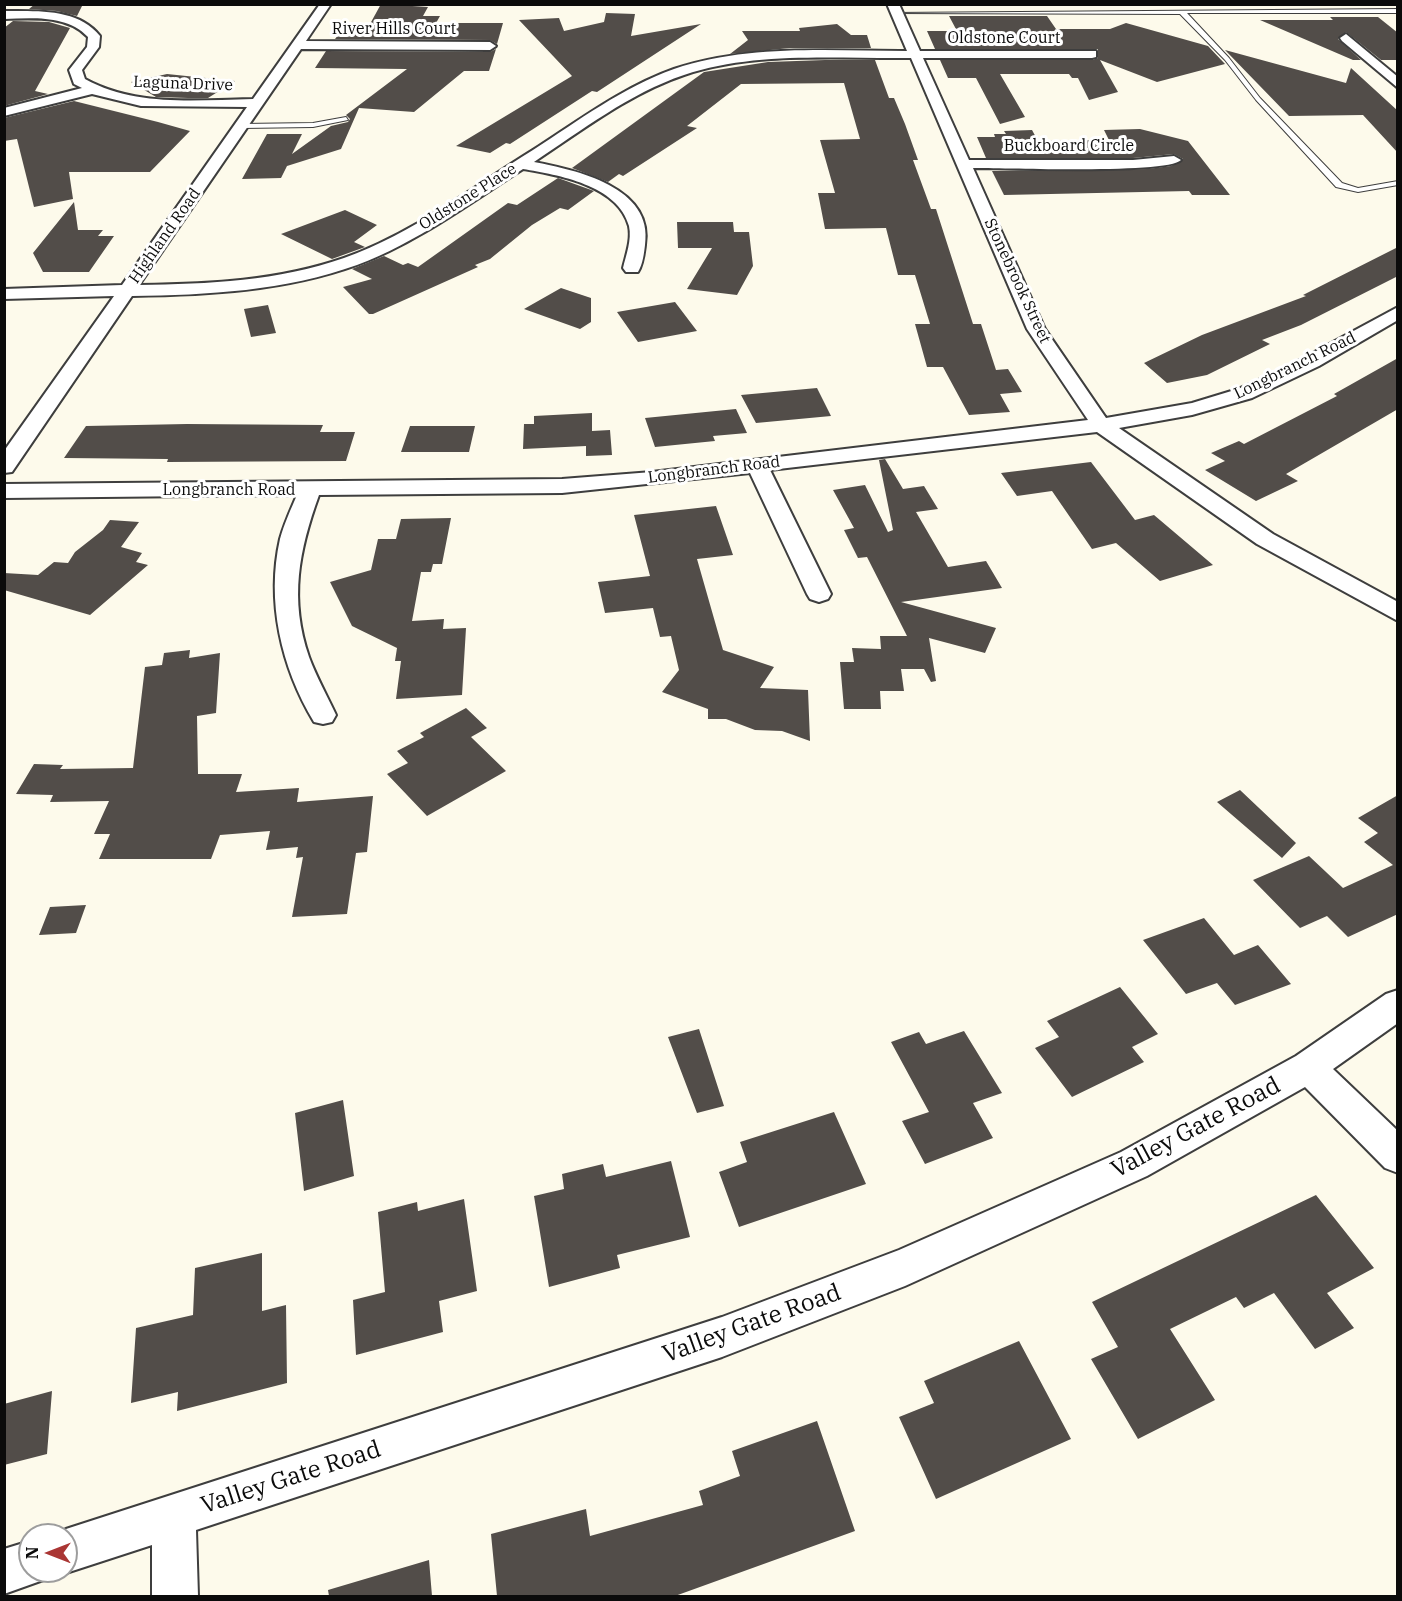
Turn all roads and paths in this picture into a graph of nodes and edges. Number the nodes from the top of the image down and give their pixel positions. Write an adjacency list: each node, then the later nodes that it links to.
1 (326, 4): 7 (street, Highland Road)
2 (895, 9): 4 (lane); 10 (street, Stonebrook Street)
3 (1398, 11): 4 (lane)
4 (1182, 12): 20 (lane)
5 (4, 15): 12 (street)
6 (1346, 38): 11 (street)
7 (298, 45): 8 (street, River Hills Court); 13 (street, Highland Road)
8 (490, 46)
9 (1092, 54): 10 (street, Oldstone Court)
10 (915, 55): 18 (street, Oldstone Place); 19 (street, Stonebrook Street)
11 (1398, 84)
12 (91, 90): 13 (street, Laguna Drive); 14 (street)
13 (258, 103): 16 (street, Highland Road)
14 (4, 112)
15 (346, 119): 16 (lane)
16 (242, 126): 22 (street, Highland Road)
17 (1174, 160): 19 (street, Buckboard Circle)
18 (520, 164): 21 (street); 22 (street, Oldstone Place)
19 (963, 164): 25 (street, Stonebrook Street)
20 (1398, 183)
21 (632, 267)
22 (126, 292): 23 (street, Oldstone Place); 27 (street, Highland Road)
23 (4, 294)
24 (1398, 312): 25 (street, Longbranch Road)
25 (1101, 425): 26 (street, Longbranch Road); 31 (street, Stonebrook Street)
26 (756, 464): 28 (street, Longbranch Road); 30 (street)
27 (4, 466)
28 (310, 489): 29 (street, Longbranch Road); 32 (street)
29 (4, 491)
30 (819, 594)
31 (1398, 613)
32 (323, 716)
33 (1398, 1004): 34 (street, Valley Gate Road)
34 (1308, 1067): 35 (street); 36 (street, Valley Gate Road)
35 (1398, 1156)
36 (174, 1516): 37 (street, Valley Gate Road); 38 (street)
37 (78, 1547)
38 (175, 1596)

